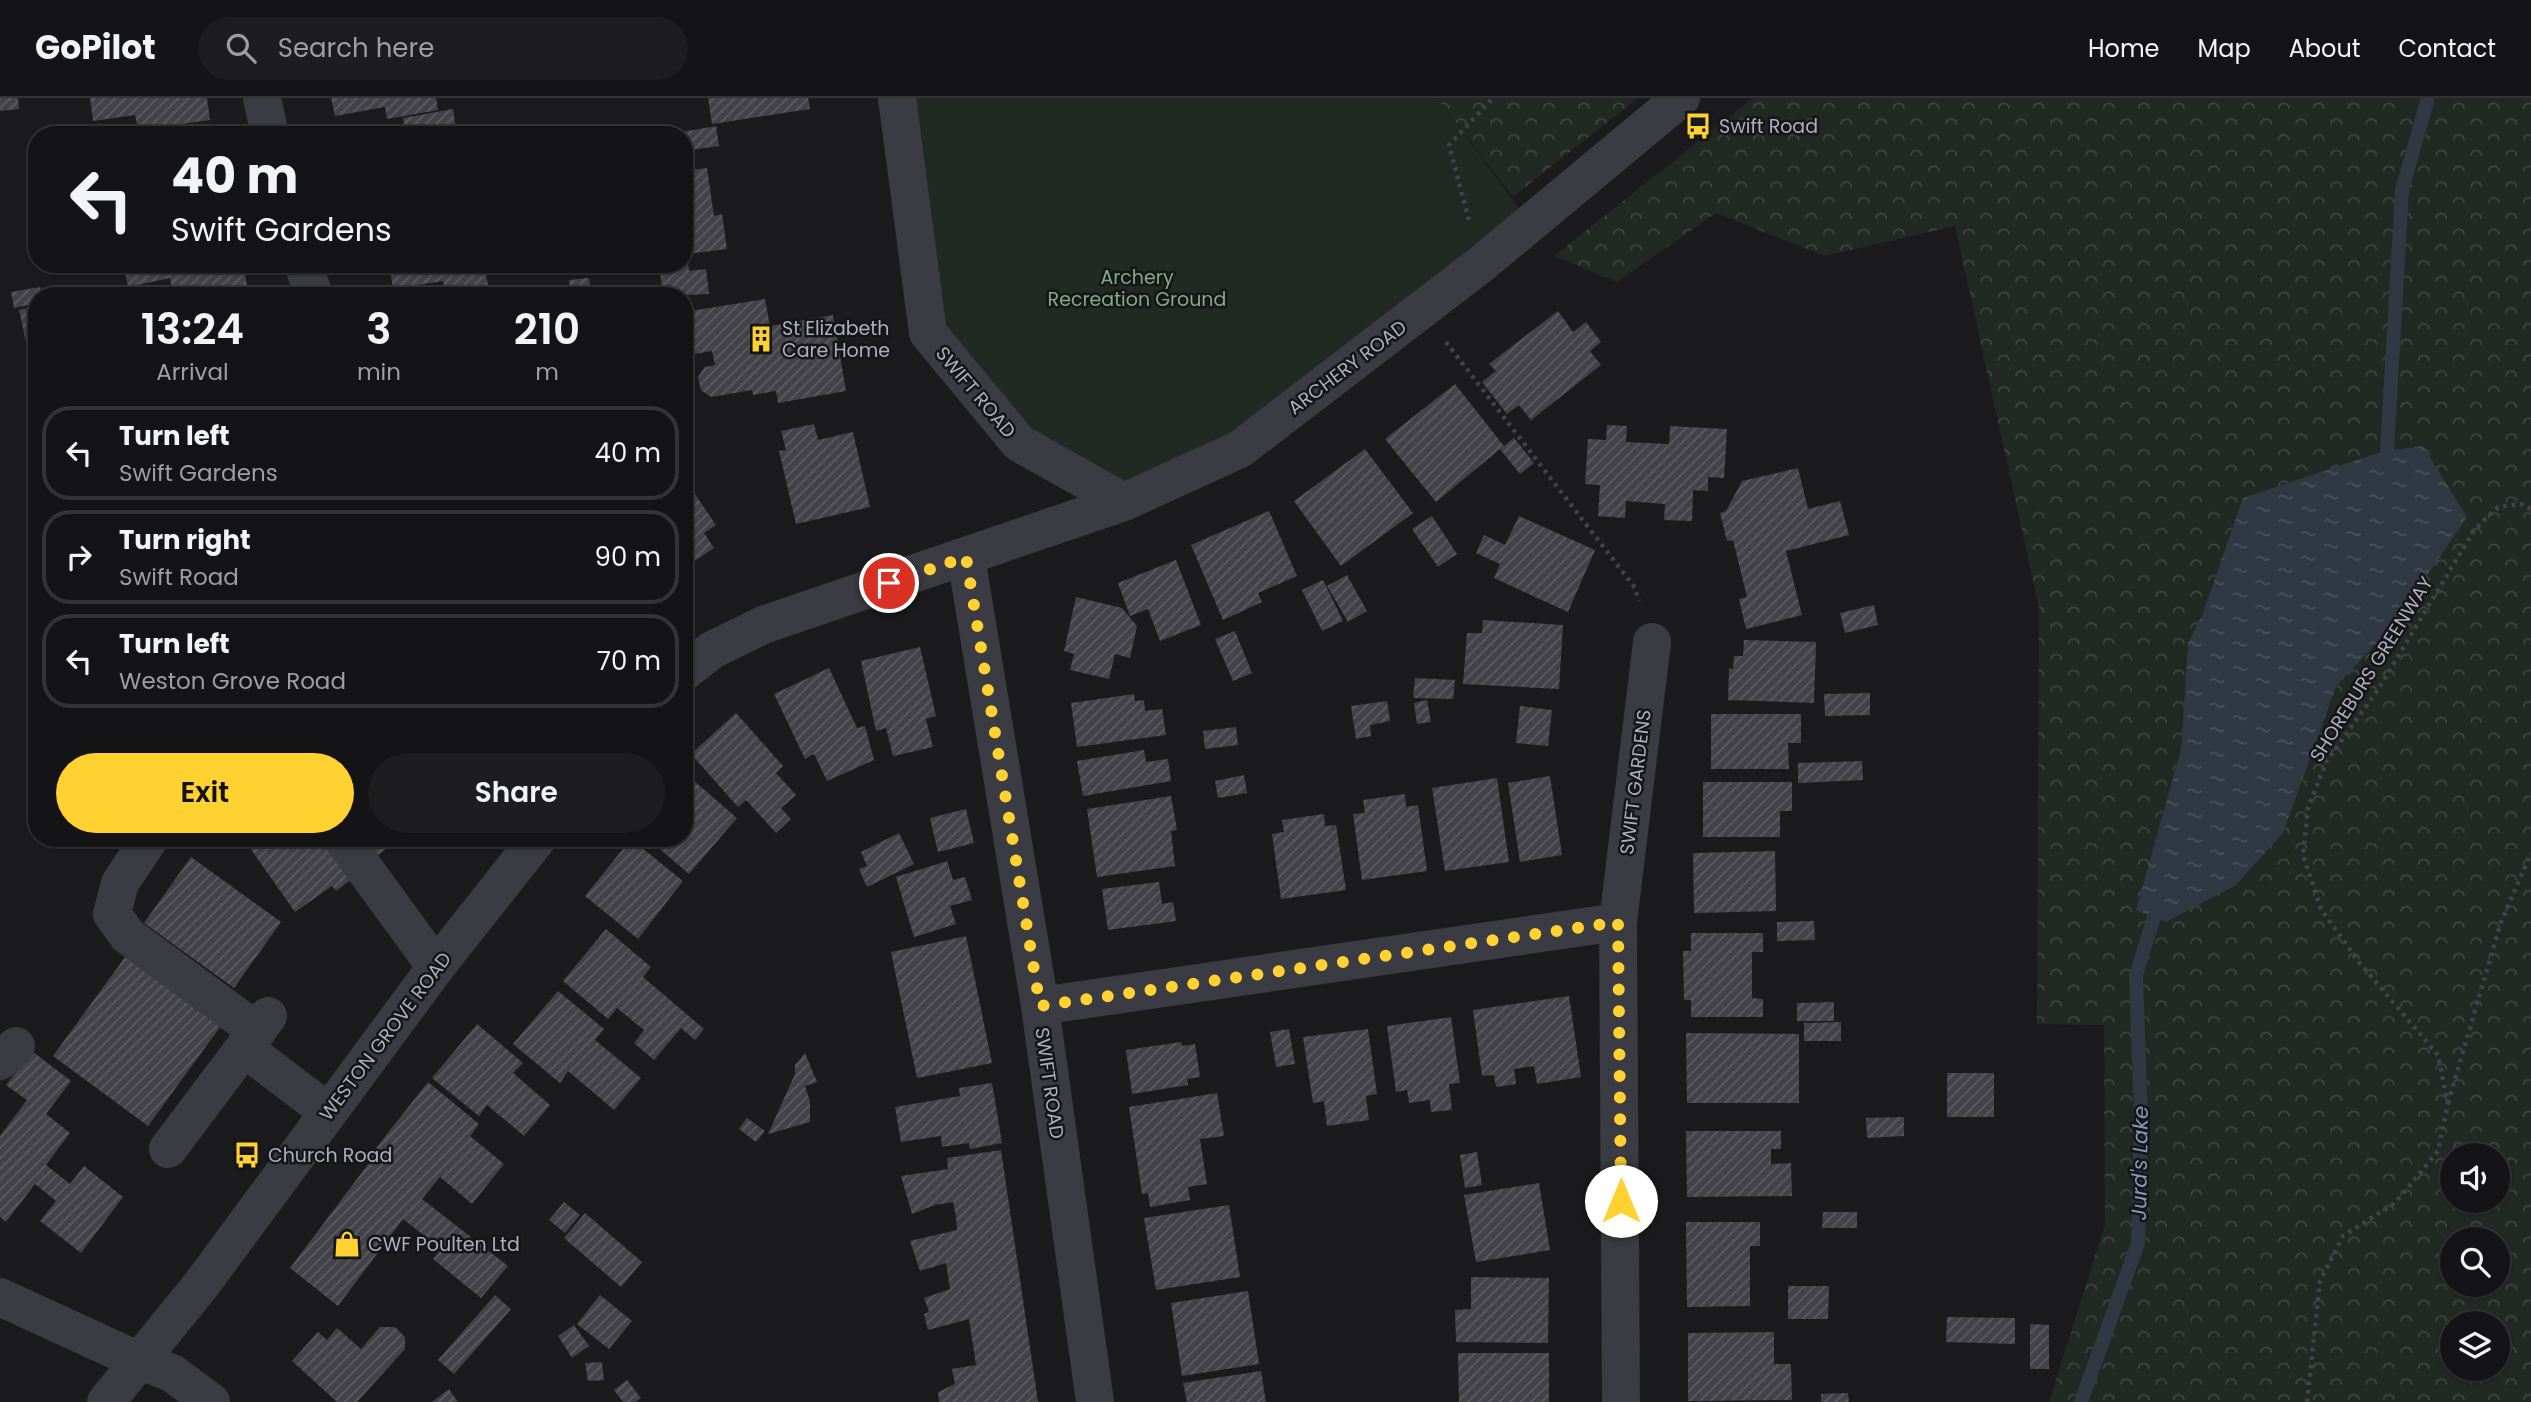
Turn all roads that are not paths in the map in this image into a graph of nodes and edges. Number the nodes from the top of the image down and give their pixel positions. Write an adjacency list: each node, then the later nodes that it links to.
1 (262, 98): 4 (street)
2 (897, 98): 5 (street, SWIFT ROAD)
3 (1681, 98): 5 (street, ARCHERY ROAD)
4 (268, 126)
5 (1124, 502): 6 (street, ARCHERY ROAD)
6 (966, 557): 8 (street); 14 (street, SWIFT ROAD)
7 (1652, 642): 12 (street, SWIFT GARDENS)
8 (693, 665)
9 (144, 847): 15 (street)
10 (349, 847): 13 (street)
11 (531, 847): 13 (street, WESTON GROVE ROAD)
12 (1618, 922): 14 (street); 23 (street, SWIFT GARDENS)
13 (436, 967): 16 (street, WESTON GROVE ROAD)
14 (1040, 1006): 22 (street, SWIFT ROAD)
15 (257, 1032): 16 (street); 17 (street)
16 (328, 1112): 19 (street, WESTON GROVE ROAD)
17 (168, 1149)
18 (0, 1297): 19 (street)
19 (137, 1360): 20 (street, WESTON GROVE ROAD); 21 (street)
20 (106, 1402)
21 (211, 1402)
22 (1095, 1402)
23 (1621, 1402)

